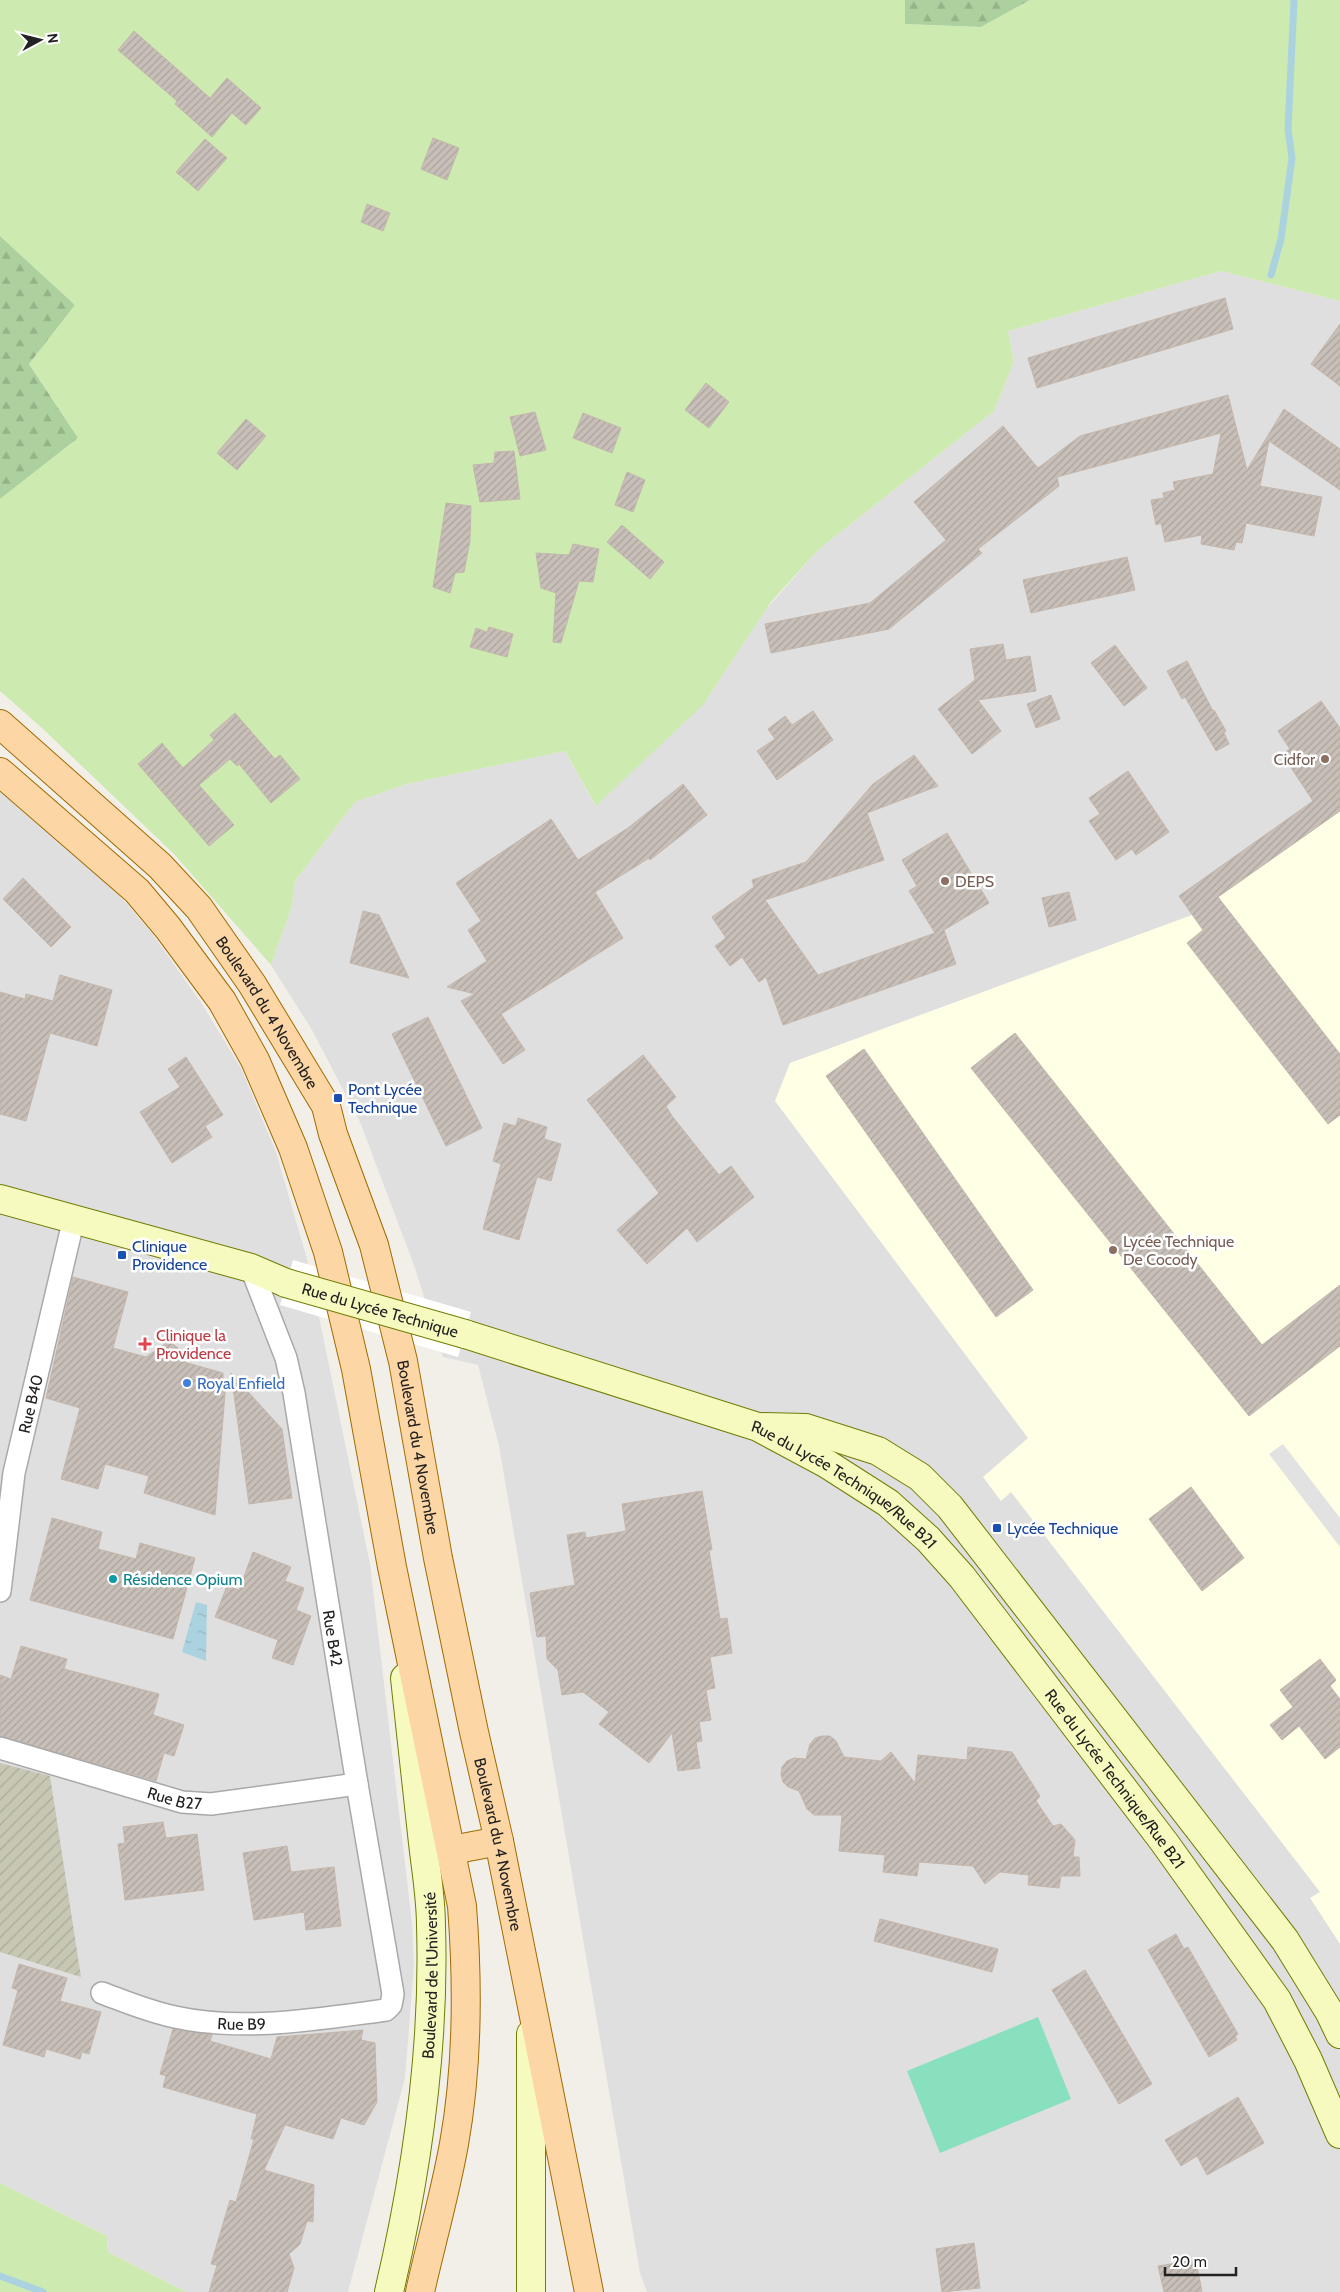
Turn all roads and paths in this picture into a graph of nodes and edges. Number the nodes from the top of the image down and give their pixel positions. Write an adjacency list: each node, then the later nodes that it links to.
1 (0, 724): 11 (main road, Boulevard du 4 Novembre)
2 (0, 772): 7 (main road, Boulevard du 4 Novembre)
3 (0, 1199): 4 (street, Rue du Lycée Technique)
4 (74, 1218): 5 (street, Rue du Lycée Technique); 8 (street, Rue B40)
5 (250, 1268): 6 (street, Rue du Lycée Technique, bridge); 10 (street, Rue B42)
6 (758, 1427): 16 (street, Rue du Lycée Technique/Rue B21); 17 (street, Rue du Lycée Technique/Rue B21)
7 (392, 1567): 12 (main road, Boulevard du 4 Novembre); 18 (street, Boulevard de l'Université)
8 (0, 1591)
9 (0, 1748): 10 (street, Rue B27)
10 (356, 1784): 15 (street, Rue B42)
11 (499, 1842): 12 (main road); 14 (main road, Boulevard du 4 Novembre)
12 (452, 1850): 19 (main road, Boulevard du 4 Novembre)
13 (102, 1993): 15 (street, Rue B9)
14 (531, 1998): 20 (street); 21 (main road, Boulevard du 4 Novembre)
15 (386, 2010)
16 (1340, 2034)
17 (1340, 2134)
18 (389, 2292)
19 (420, 2292)
20 (531, 2292)
21 (589, 2292)

